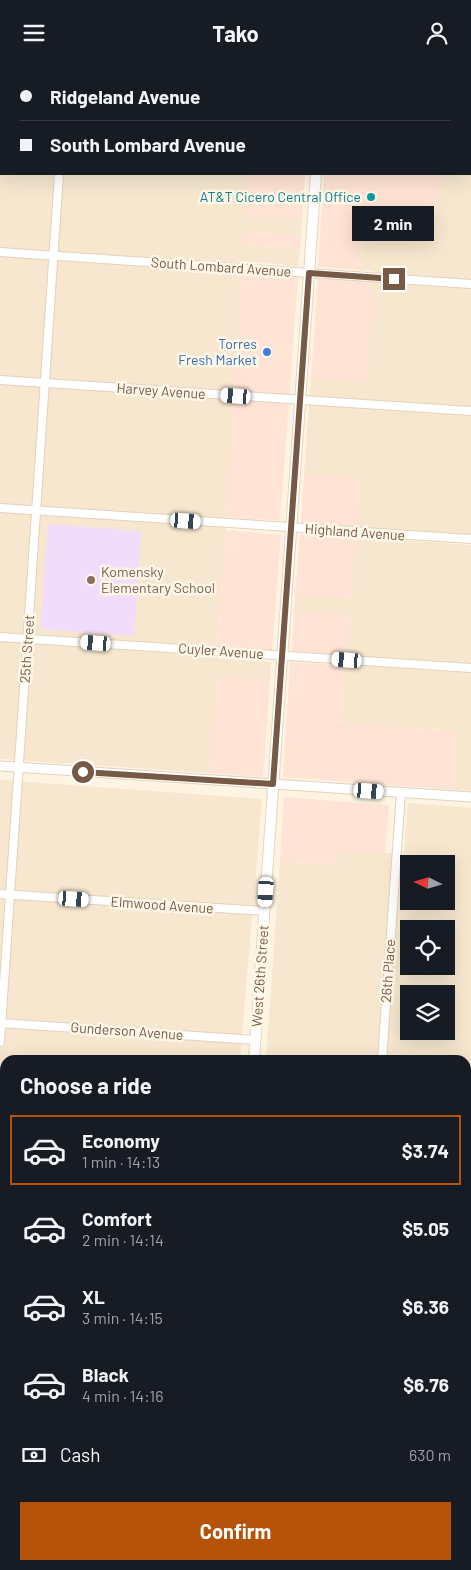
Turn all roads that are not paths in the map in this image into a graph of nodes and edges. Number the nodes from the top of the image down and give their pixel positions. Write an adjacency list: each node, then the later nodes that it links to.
1 (59, 175): 4 (street, 25th Street)
2 (316, 175): 5 (main road, West 26th Street)
3 (0, 252): 4 (street, South Lombard Avenue)
4 (54, 256): 5 (street, South Lombard Avenue); 8 (street, 25th Street)
5 (309, 273): 6 (street, South Lombard Avenue); 9 (main road, West 26th Street)
6 (471, 284)
7 (0, 380): 8 (street, Harvey Avenue)
8 (46, 383): 9 (street, Harvey Avenue); 12 (street, 25th Street)
9 (301, 400): 10 (street, Harvey Avenue); 13 (main road, West 26th Street)
10 (471, 411)
11 (0, 508): 12 (street, Highland Avenue)
12 (37, 511): 13 (street, Highland Avenue); 16 (street, 25th Street)
13 (292, 528): 14 (street, Highland Avenue); 17 (main road, West 26th Street)
14 (471, 539)
15 (0, 637): 16 (street, Cuyler Avenue)
16 (28, 639): 17 (street, Cuyler Avenue); 20 (street, 25th Street)
17 (283, 656): 18 (street, Cuyler Avenue); 21 (main road, West 26th Street)
18 (471, 668)
19 (0, 766): 20 (street)
20 (19, 767): 21 (street); 25 (street, 25th Street)
21 (273, 784): 22 (street); 26 (main road, West 26th Street)
22 (400, 793): 23 (street); 31 (street, 26th Place)
23 (471, 797)
24 (0, 894): 25 (street, Elmwood Avenue)
25 (10, 895): 26 (street, Elmwood Avenue); 27 (street, 25th Street)
26 (264, 911): 28 (main road, West 26th Street)
27 (1, 1023): 28 (street, Gunderson Avenue); 29 (street, 25th Street)
28 (255, 1040): 30 (main road, West 26th Street)
29 (0, 1042)
30 (254, 1055)
31 (382, 1055)

